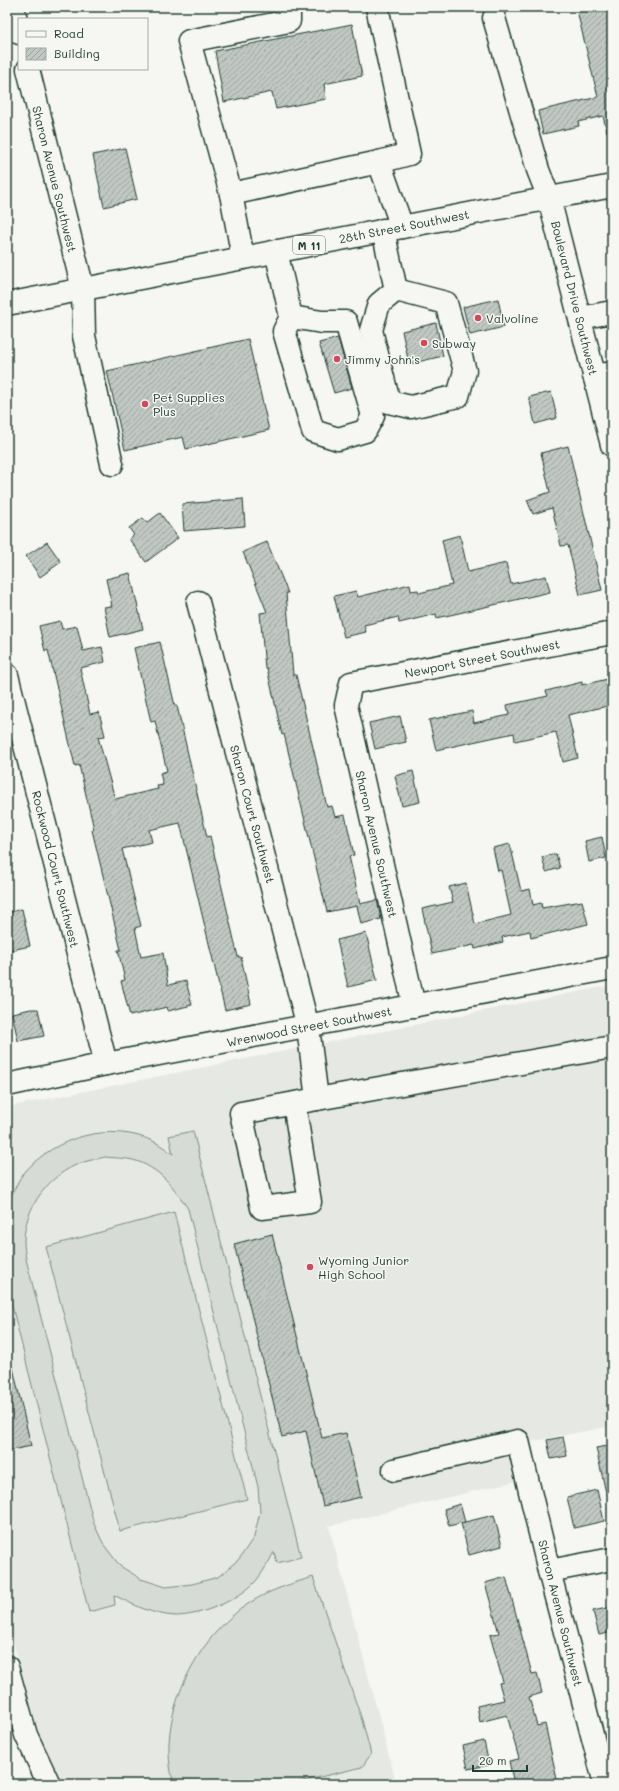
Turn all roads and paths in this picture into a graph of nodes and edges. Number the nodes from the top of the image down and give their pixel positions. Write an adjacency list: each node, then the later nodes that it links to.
1 (13, 7): 5 (street)
2 (290, 7): 9 (street)
3 (377, 7): 7 (street)
4 (494, 18): 10 (street, Boulevard Drive Southwest)
5 (18, 28)
6 (28, 70): 14 (street, Sharon Avenue Southwest)
7 (379, 162): 9 (street); 11 (street)
8 (612, 186): 10 (street, 28th Street Southwest / M 11)
9 (231, 194): 13 (street)
10 (549, 198): 11 (street, 28th Street Southwest / M 11); 19 (street, Boulevard Drive Southwest)
11 (392, 229): 12 (street, 28th Street Southwest / M 11); 15 (street)
12 (276, 252): 13 (street, 28th Street Southwest / M 11); 18 (street)
13 (243, 258): 14 (street, 28th Street Southwest / M 11)
14 (83, 289): 16 (street, 28th Street Southwest / M 11); 22 (street, Sharon Avenue Southwest)
15 (396, 290): 15 (street)
16 (7, 304)
17 (612, 312): 19 (street)
18 (292, 317): 18 (street)
19 (580, 318): 20 (street, Boulevard Drive Southwest)
20 (603, 374): 21 (street, Boulevard Drive Southwest)
21 (612, 445)
22 (112, 464)
23 (198, 602): 29 (street, Sharon Court Southwest)
24 (612, 633): 26 (street, Newport Street Southwest)
25 (7, 675): 31 (street, Rockwood Court Southwest)
26 (351, 684): 28 (street, Sharon Avenue Southwest)
27 (612, 968): 28 (street, Wrenwood Street Southwest)
28 (414, 1006): 29 (street, Wrenwood Street Southwest)
29 (308, 1027): 31 (street, Wrenwood Street Southwest); 33 (street, Sharon Court Southwest)
30 (612, 1047): 33 (street)
31 (106, 1064): 32 (street, Wrenwood Street Southwest)
32 (7, 1085)
33 (318, 1099): 34 (street)
34 (294, 1103): 34 (street)
35 (394, 1470): 37 (street, Sharon Avenue Southwest)
36 (612, 1559): 37 (street)
37 (549, 1571): 40 (street, Sharon Avenue Southwest)
38 (7, 1667): 39 (street)
39 (49, 1784)
40 (605, 1784)

